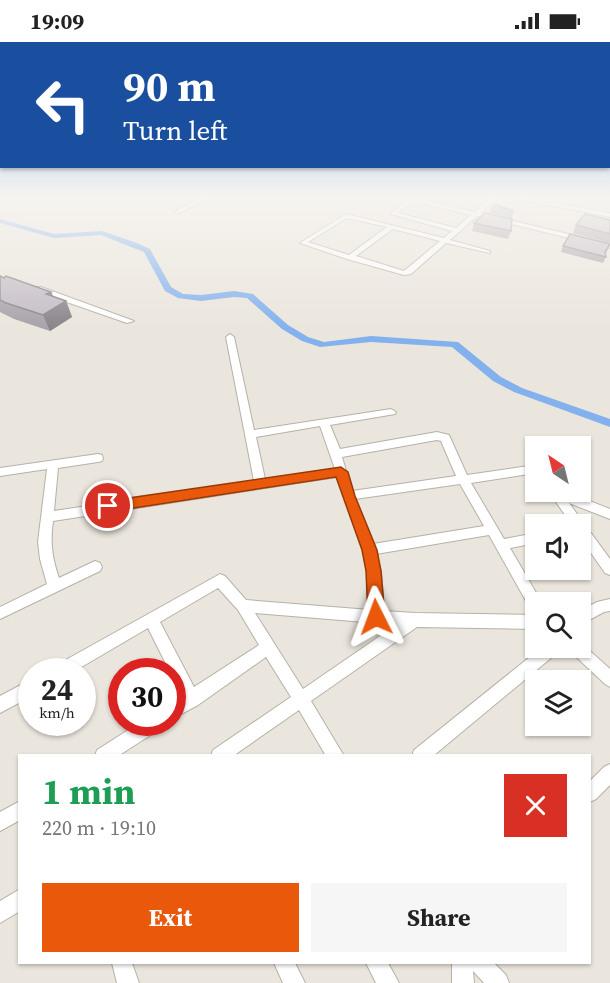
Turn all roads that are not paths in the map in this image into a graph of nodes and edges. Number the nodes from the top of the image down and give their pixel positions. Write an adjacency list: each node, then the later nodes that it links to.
1 (306, 241): 7 (street)
2 (373, 241): 7 (street)
3 (443, 241): 6 (street); 7 (street)
4 (589, 241): 5 (street)
5 (610, 246)
6 (488, 252)
7 (350, 258)
8 (33, 287): 9 (street)
9 (130, 321)
10 (230, 337): 13 (street)
11 (391, 412): 12 (street)
12 (324, 422): 13 (street); 14 (street)
13 (249, 434): 21 (street)
14 (336, 454): 19 (street); 20 (street)
15 (98, 458): 16 (street)
16 (53, 464): 18 (street); 25 (street)
17 (525, 470): 20 (street)
18 (0, 472)
19 (341, 472): 21 (street); 22 (street)
20 (463, 478): 22 (street); 26 (street)
21 (260, 483): 25 (street)
22 (348, 496): 30 (street)
23 (571, 514): 24 (street)
24 (610, 514)
25 (47, 517): 33 (street)
26 (491, 530): 29 (street); 30 (street)
27 (525, 540): 29 (street)
28 (591, 542): 32 (street)
29 (500, 545): 34 (street)
30 (369, 550): 39 (street)
31 (95, 567): 33 (street)
32 (610, 569)
33 (55, 587): 38 (street)
34 (528, 592)
35 (610, 605): 37 (street)
36 (243, 606): 39 (street); 40 (street); 43 (street)
37 (591, 612)
38 (0, 614)
39 (376, 617): 41 (street)
40 (151, 619): 44 (street); 49 (street)
41 (415, 620): 42 (street); 50 (street)
42 (525, 622)
43 (267, 648): 49 (street); 50 (street)
44 (83, 658)
45 (540, 658): 57 (street)
46 (588, 658): 47 (street)
47 (610, 679)
48 (18, 695): 52 (street)
49 (192, 699): 51 (street)
50 (299, 699): 55 (street); 56 (street)
51 (186, 703)
52 (0, 705)
53 (134, 736): 54 (street)
54 (106, 754)
55 (222, 754)
56 (335, 754)
57 (422, 754)
58 (610, 773): 59 (street)
59 (591, 792)
60 (18, 811): 61 (street)
61 (0, 822)
62 (18, 900): 63 (street)
63 (0, 913)
64 (122, 964): 69 (street)
65 (284, 964): 70 (street)
66 (377, 964): 71 (street)
67 (462, 964): 72 (street)
68 (481, 964): 73 (street)
69 (128, 983)
70 (294, 983)
71 (388, 983)
72 (464, 983)
73 (498, 983)

